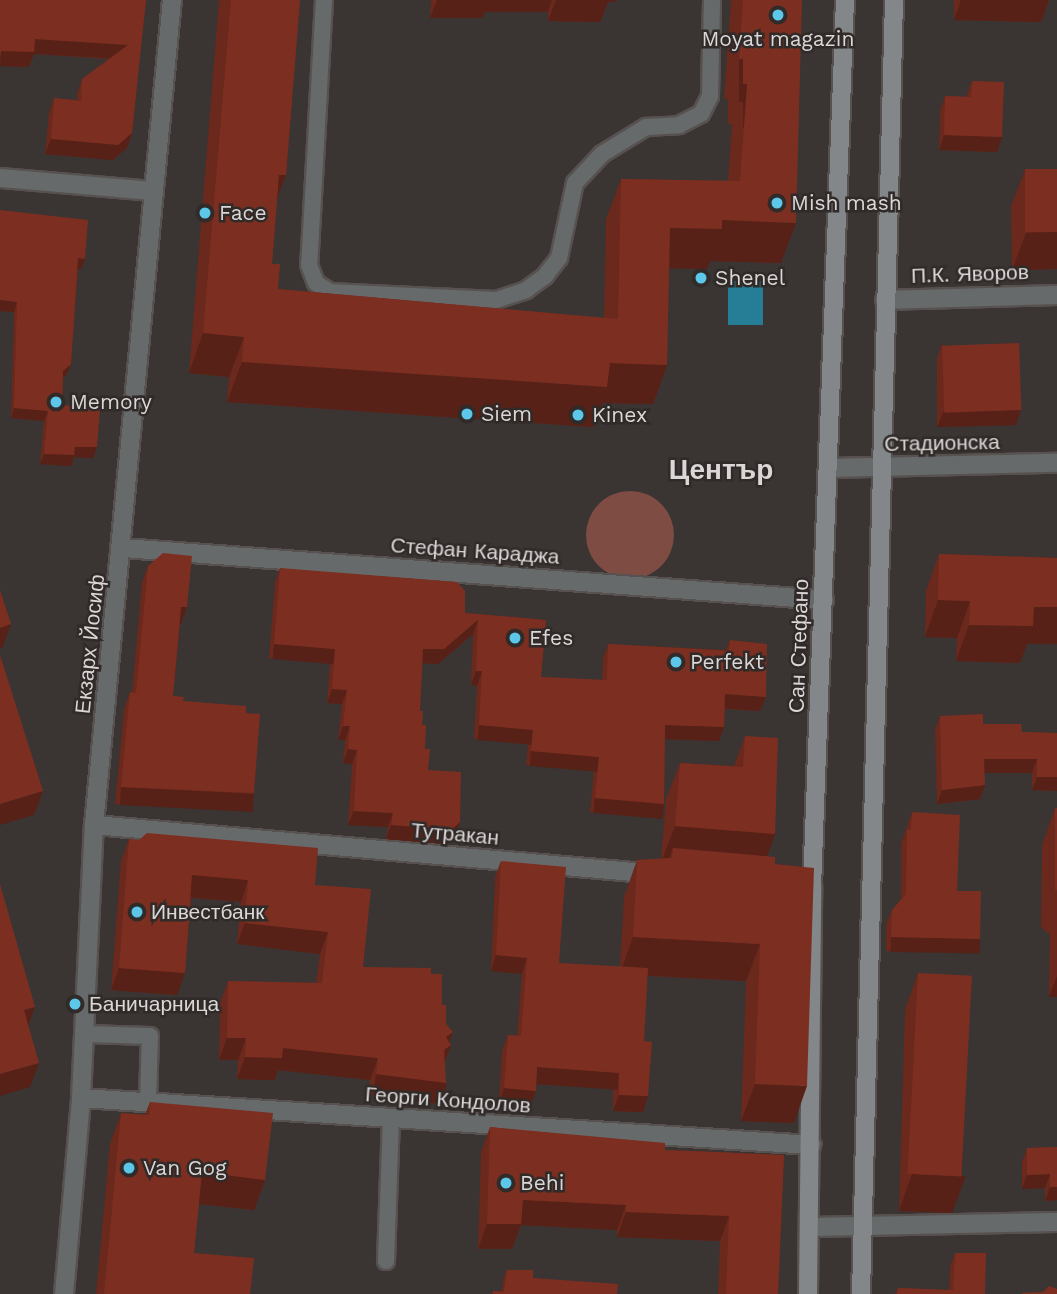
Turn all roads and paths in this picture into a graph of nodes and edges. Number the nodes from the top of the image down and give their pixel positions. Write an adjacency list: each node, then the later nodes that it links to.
1 (172, 0): 7 (street, Екзарх Йосиф)
2 (324, 0): 3 (lane)
3 (712, 0)
4 (845, 0): 12 (main road, Сан Стефано)
5 (894, 0): 9 (main road)
6 (0, 178): 7 (street)
7 (152, 191): 13 (street, Екзарх Йосиф)
8 (1057, 295): 9 (street, П.К. Яворов)
9 (885, 300): 11 (main road)
10 (1057, 463): 11 (street, Стадионска)
11 (882, 467): 12 (street, Стадионска); 24 (main road)
12 (828, 468): 14 (main road, Сан Стефано)
13 (123, 548): 14 (street, Стефан Караджа); 15 (street, Екзарх Йосиф)
14 (824, 600): 21 (main road, Сан Стефано)
15 (94, 825): 16 (street, Тутракан); 17 (street, Екзарх Йосиф)
16 (674, 876)
17 (85, 1034): 18 (street, Екзарх Йосиф); 19 (lane)
18 (81, 1098): 19 (street, Георги Кондолов); 26 (street, Екзарх Йосиф)
19 (148, 1101): 20 (street, Георги Кондолов)
20 (391, 1119): 21 (street, Георги Кондолов); 25 (lane)
21 (811, 1145): 23 (main road, Сан Стефано)
22 (1057, 1222): 24 (street)
23 (810, 1227): 24 (street); 27 (main road, Сан Стефано)
24 (862, 1228): 28 (main road)
25 (386, 1261)
26 (64, 1294)
27 (808, 1294)
28 (861, 1294)

